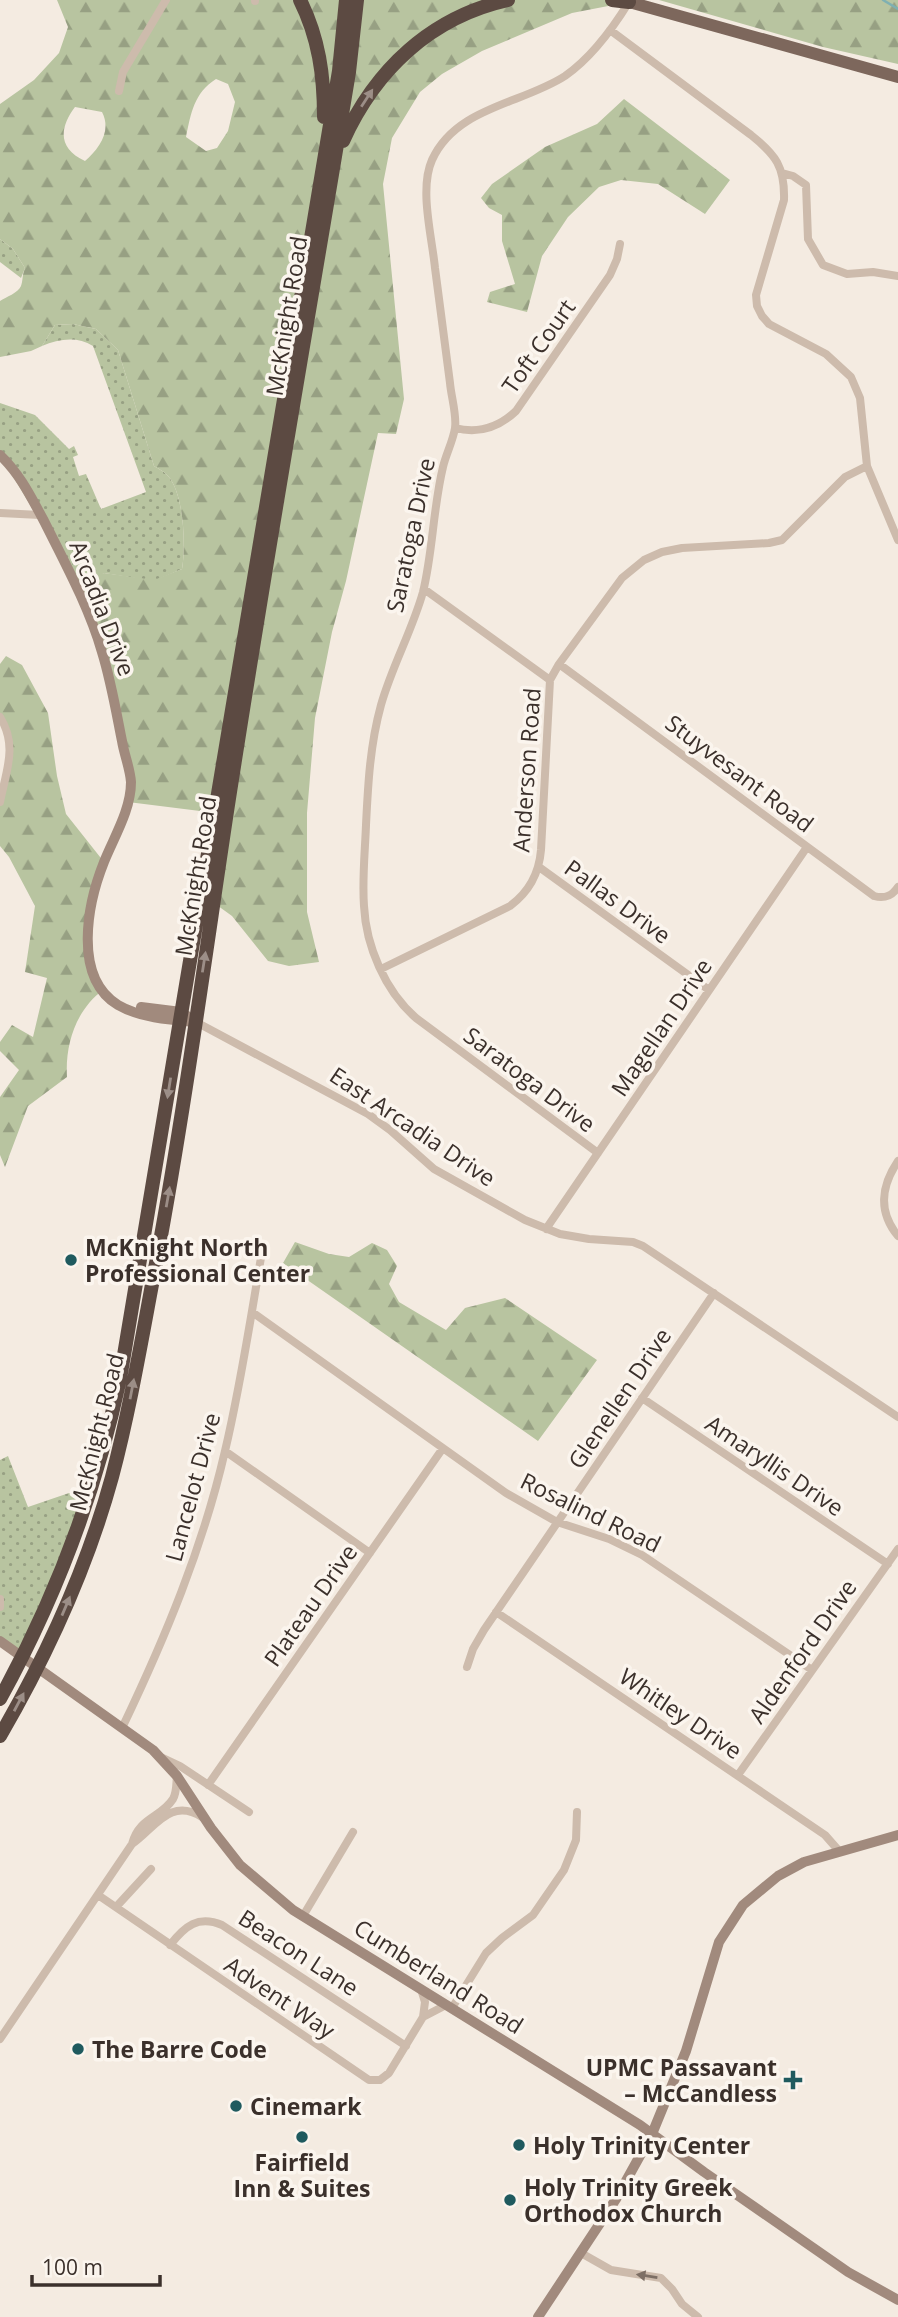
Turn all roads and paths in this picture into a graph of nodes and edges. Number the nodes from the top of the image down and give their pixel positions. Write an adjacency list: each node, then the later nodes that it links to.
1 (166, 0): 10 (street)
2 (300, 0): 11 (highway)
3 (346, 0): 11 (highway, McKnight Road)
4 (357, 0): 11 (highway, McKnight Road)
5 (508, 0): 11 (highway, one-way to 5)
6 (612, 0): 7 (highway)
7 (625, 1): 8 (street, Saratoga Drive); 9 (main road)
8 (610, 30): 12 (street); 15 (street, Saratoga Drive)
9 (898, 77)
10 (119, 91)
11 (330, 158): 31 (highway, McKnight Road); 32 (highway, McKnight Road, one-way to 11)
12 (782, 173): 14 (street); 17 (street)
13 (620, 244): 15 (street, Toft Court)
14 (898, 276)
15 (455, 428): 21 (street, Saratoga Drive)
16 (0, 455): 19 (main road, Arcadia Drive)
17 (867, 466): 20 (street); 22 (street, Anderson Road)
18 (0, 513): 19 (street)
19 (40, 514): 31 (main road, Arcadia Drive)
20 (898, 540)
21 (424, 589): 23 (street); 29 (street, Saratoga Drive)
22 (559, 664): 23 (street, Anderson Road); 26 (street, Stuyvesant Road)
23 (550, 680): 27 (street, Anderson Road)
24 (0, 717): 25 (street)
25 (0, 802)
26 (807, 847): 28 (street, Stuyvesant Road); 30 (street, Magellan Drive)
27 (539, 867): 29 (street, Anderson Road); 30 (street, Pallas Drive)
28 (898, 887)
29 (381, 970): 33 (street, Saratoga Drive)
30 (709, 990): 33 (street, Magellan Drive)
31 (181, 1016): 32 (main road, Arcadia Drive); 52 (highway, McKnight Road, one-way to 52)
32 (196, 1022): 35 (street, East Arcadia Drive); 54 (highway, McKnight Road, one-way to 32)
33 (598, 1153): 35 (street, Magellan Drive)
34 (898, 1161): 36 (street)
35 (546, 1229): 38 (street, East Arcadia Drive)
36 (898, 1236)
37 (263, 1246): 39 (street, Lancelot Drive)
38 (714, 1293): 40 (street, Glenellen Drive); 41 (street, East Arcadia Drive)
39 (252, 1312): 42 (street, Rosalind Road); 43 (street, Lancelot Drive)
40 (642, 1398): 44 (street, Glenellen Drive); 47 (street, Amaryllis Drive)
41 (898, 1418)
42 (443, 1448): 44 (street, Rosalind Road); 46 (street, Plateau Drive)
43 (225, 1451): 46 (street); 57 (street, Lancelot Drive)
44 (558, 1522): 50 (street, Glenellen Drive); 55 (street, Rosalind Road)
45 (898, 1549): 47 (street, Aldenford Drive)
46 (370, 1553): 62 (street, Plateau Drive)
47 (888, 1564): 55 (street, Aldenford Drive)
48 (0, 1599): 49 (street)
49 (0, 1607)
50 (496, 1612): 53 (street, Glenellen Drive); 60 (street, Whitley Drive)
51 (0, 1641): 52 (main road, Cumberland Road)
52 (22, 1657): 54 (main road, Cumberland Road); 56 (highway, McKnight Road)
53 (467, 1667)
54 (37, 1668): 57 (main road, Cumberland Road); 58 (highway, McKnight Road, one-way to 54)
55 (812, 1670): 60 (street, Aldenford Drive)
56 (0, 1699)
57 (123, 1726): 59 (main road, Cumberland Road)
58 (0, 1736)
59 (162, 1758): 61 (main road, Cumberland Road); 62 (street)
60 (738, 1775): 69 (street, Whitley Drive)
61 (177, 1776): 65 (main road, Cumberland Road); 68 (street)
62 (208, 1785): 63 (street)
63 (249, 1812)
64 (577, 1812): 76 (street)
65 (204, 1818): 68 (street); 73 (main road, Cumberland Road)
66 (353, 1832): 73 (street)
67 (898, 1835): 69 (main road)
68 (132, 1844): 71 (street)
69 (839, 1851): 80 (main road)
70 (151, 1869): 72 (street)
71 (98, 1895): 72 (street, Advent Way); 78 (street)
72 (116, 1907): 74 (street, Advent Way)
73 (303, 1916): 75 (main road, Cumberland Road)
74 (170, 1945): 79 (street, Beacon Lane); 79 (street, Advent Way)
75 (421, 1989): 76 (main road, Cumberland Road); 77 (street)
76 (449, 2007): 77 (street); 80 (main road, Cumberland Road)
77 (423, 2017): 79 (street, Advent Way)
78 (0, 2039)
79 (406, 2046)
80 (652, 2134): 81 (main road); 82 (main road, Cumberland Road)
81 (581, 2253): 83 (main road); 84 (street, one-way to 81)
82 (898, 2300)
83 (538, 2317)
84 (698, 2317)

